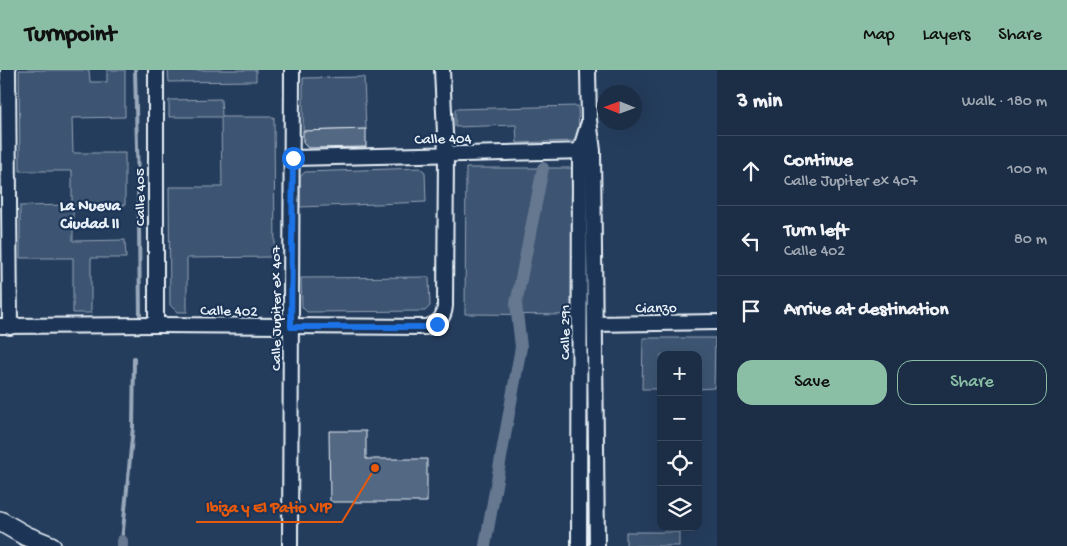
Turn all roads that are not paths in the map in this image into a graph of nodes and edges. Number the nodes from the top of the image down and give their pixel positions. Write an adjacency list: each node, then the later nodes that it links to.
1 (8, 70): 12 (street)
2 (156, 70): 11 (street, Calle 405)
3 (292, 70): 8 (street, Calle Jupiter ex 407)
4 (442, 70): 7 (street)
5 (588, 70): 6 (street, Calle 291)
6 (587, 151): 7 (street, Calle 404); 10 (street, Calle 291); 17 (street, Calle 291)
7 (446, 154): 8 (street, Calle 404); 13 (street, Calle 402)
8 (293, 158): 13 (street, Calle Jupiter ex 407)
9 (717, 322): 10 (street, Cianzo)
10 (594, 324): 18 (street, Calle 291)
11 (156, 325): 12 (street, Calle 402); 13 (street, Calle 402)
12 (5, 326)
13 (291, 327): 16 (street, Calle Jupiter ex 407)
14 (0, 521): 15 (street)
15 (51, 546)
16 (290, 546)
17 (579, 546)
18 (597, 546)

